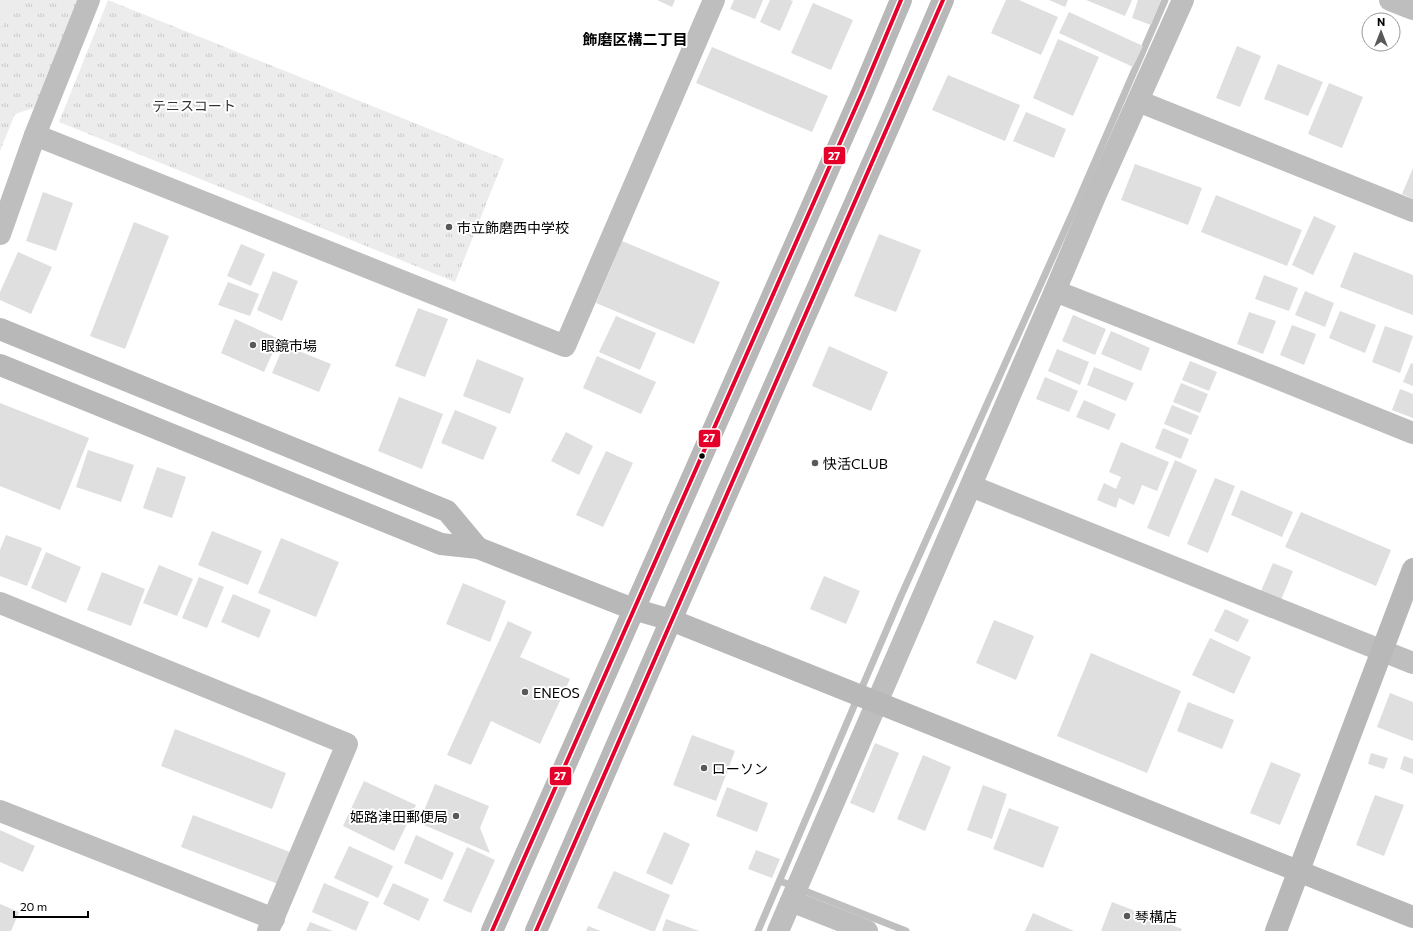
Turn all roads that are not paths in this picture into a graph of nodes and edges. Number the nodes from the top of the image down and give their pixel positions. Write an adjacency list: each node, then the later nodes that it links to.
1 (89, 0): 9 (street)
2 (714, 0): 9 (street)
3 (901, 0): 20 (street)
4 (943, 0): 21 (street)
5 (1183, 0): 8 (street)
6 (1390, 0): 7 (street)
7 (1413, 9)
8 (1138, 101): 10 (street); 12 (street)
9 (35, 135): 11 (street)
10 (1413, 211)
11 (0, 234)
12 (1055, 292): 15 (street); 16 (street)
13 (0, 329): 17 (street)
14 (0, 365): 17 (street)
15 (1413, 433)
16 (971, 486): 22 (street); 24 (street)
17 (478, 548): 20 (street)
18 (1413, 569): 22 (street)
19 (0, 603): 29 (street)
20 (633, 609): 21 (street); 30 (street)
21 (671, 620): 24 (street); 31 (street)
22 (1382, 650): 23 (street); 26 (street)
23 (1413, 663)
24 (877, 703): 26 (street); 27 (street)
25 (0, 811): 29 (street)
26 (1299, 871): 28 (street); 34 (street)
27 (792, 900): 32 (street); 33 (street)
28 (1413, 918)
29 (271, 925)
30 (492, 931)
31 (536, 931)
32 (778, 931)
33 (867, 931)
34 (1276, 931)

